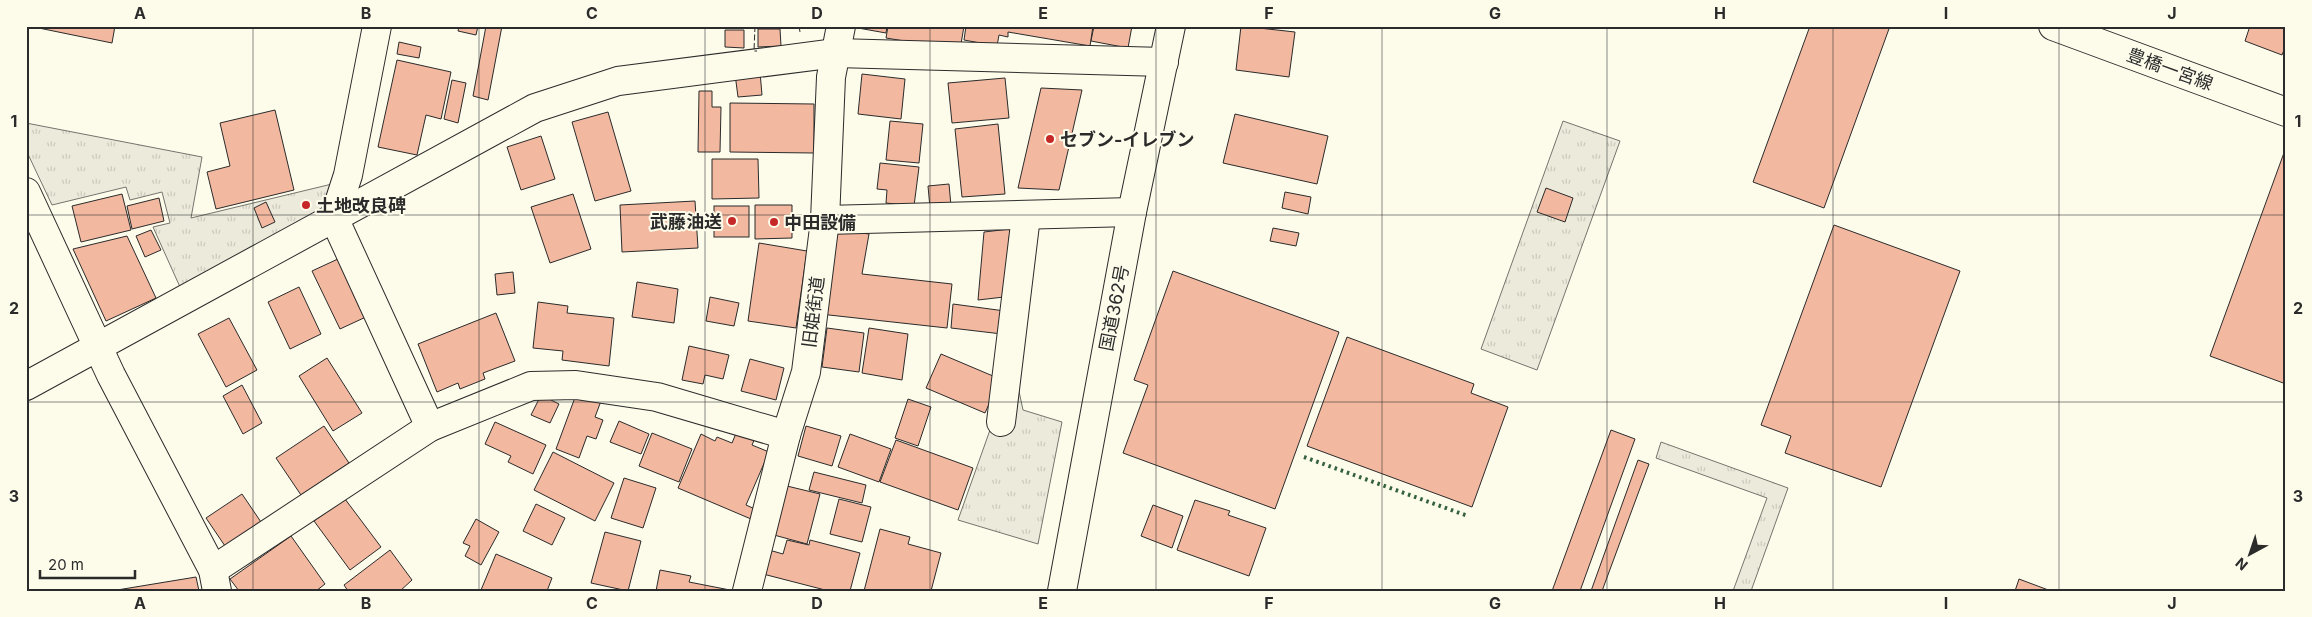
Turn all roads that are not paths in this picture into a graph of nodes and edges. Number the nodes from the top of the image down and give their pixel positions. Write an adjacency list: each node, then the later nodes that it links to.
1 (377, 26): 11 (main road)
2 (840, 26): 5 (main road, 旧姫街道)
3 (1171, 26): 6 (main road, 国道362号)
4 (2053, 26): 7 (main road, 豊橋一宮線)
5 (836, 53): 6 (main road); 11 (main road); 12 (main road, 旧姫街道)
6 (1164, 62): 9 (main road, 国道362号)
7 (2286, 112)
8 (26, 192): 13 (main road)
9 (1132, 212): 10 (main road); 20 (main road, 国道362号)
10 (1026, 216): 12 (main road); 15 (main road)
11 (334, 218): 13 (main road); 16 (main road)
12 (825, 220): 17 (main road, 旧姫街道)
13 (98, 346): 14 (main road); 18 (main road)
14 (26, 386)
15 (1001, 422)
16 (430, 427): 17 (main road); 18 (main road)
17 (786, 435): 19 (main road, 旧姫街道)
18 (215, 580)
19 (747, 591)
20 (1062, 591)

